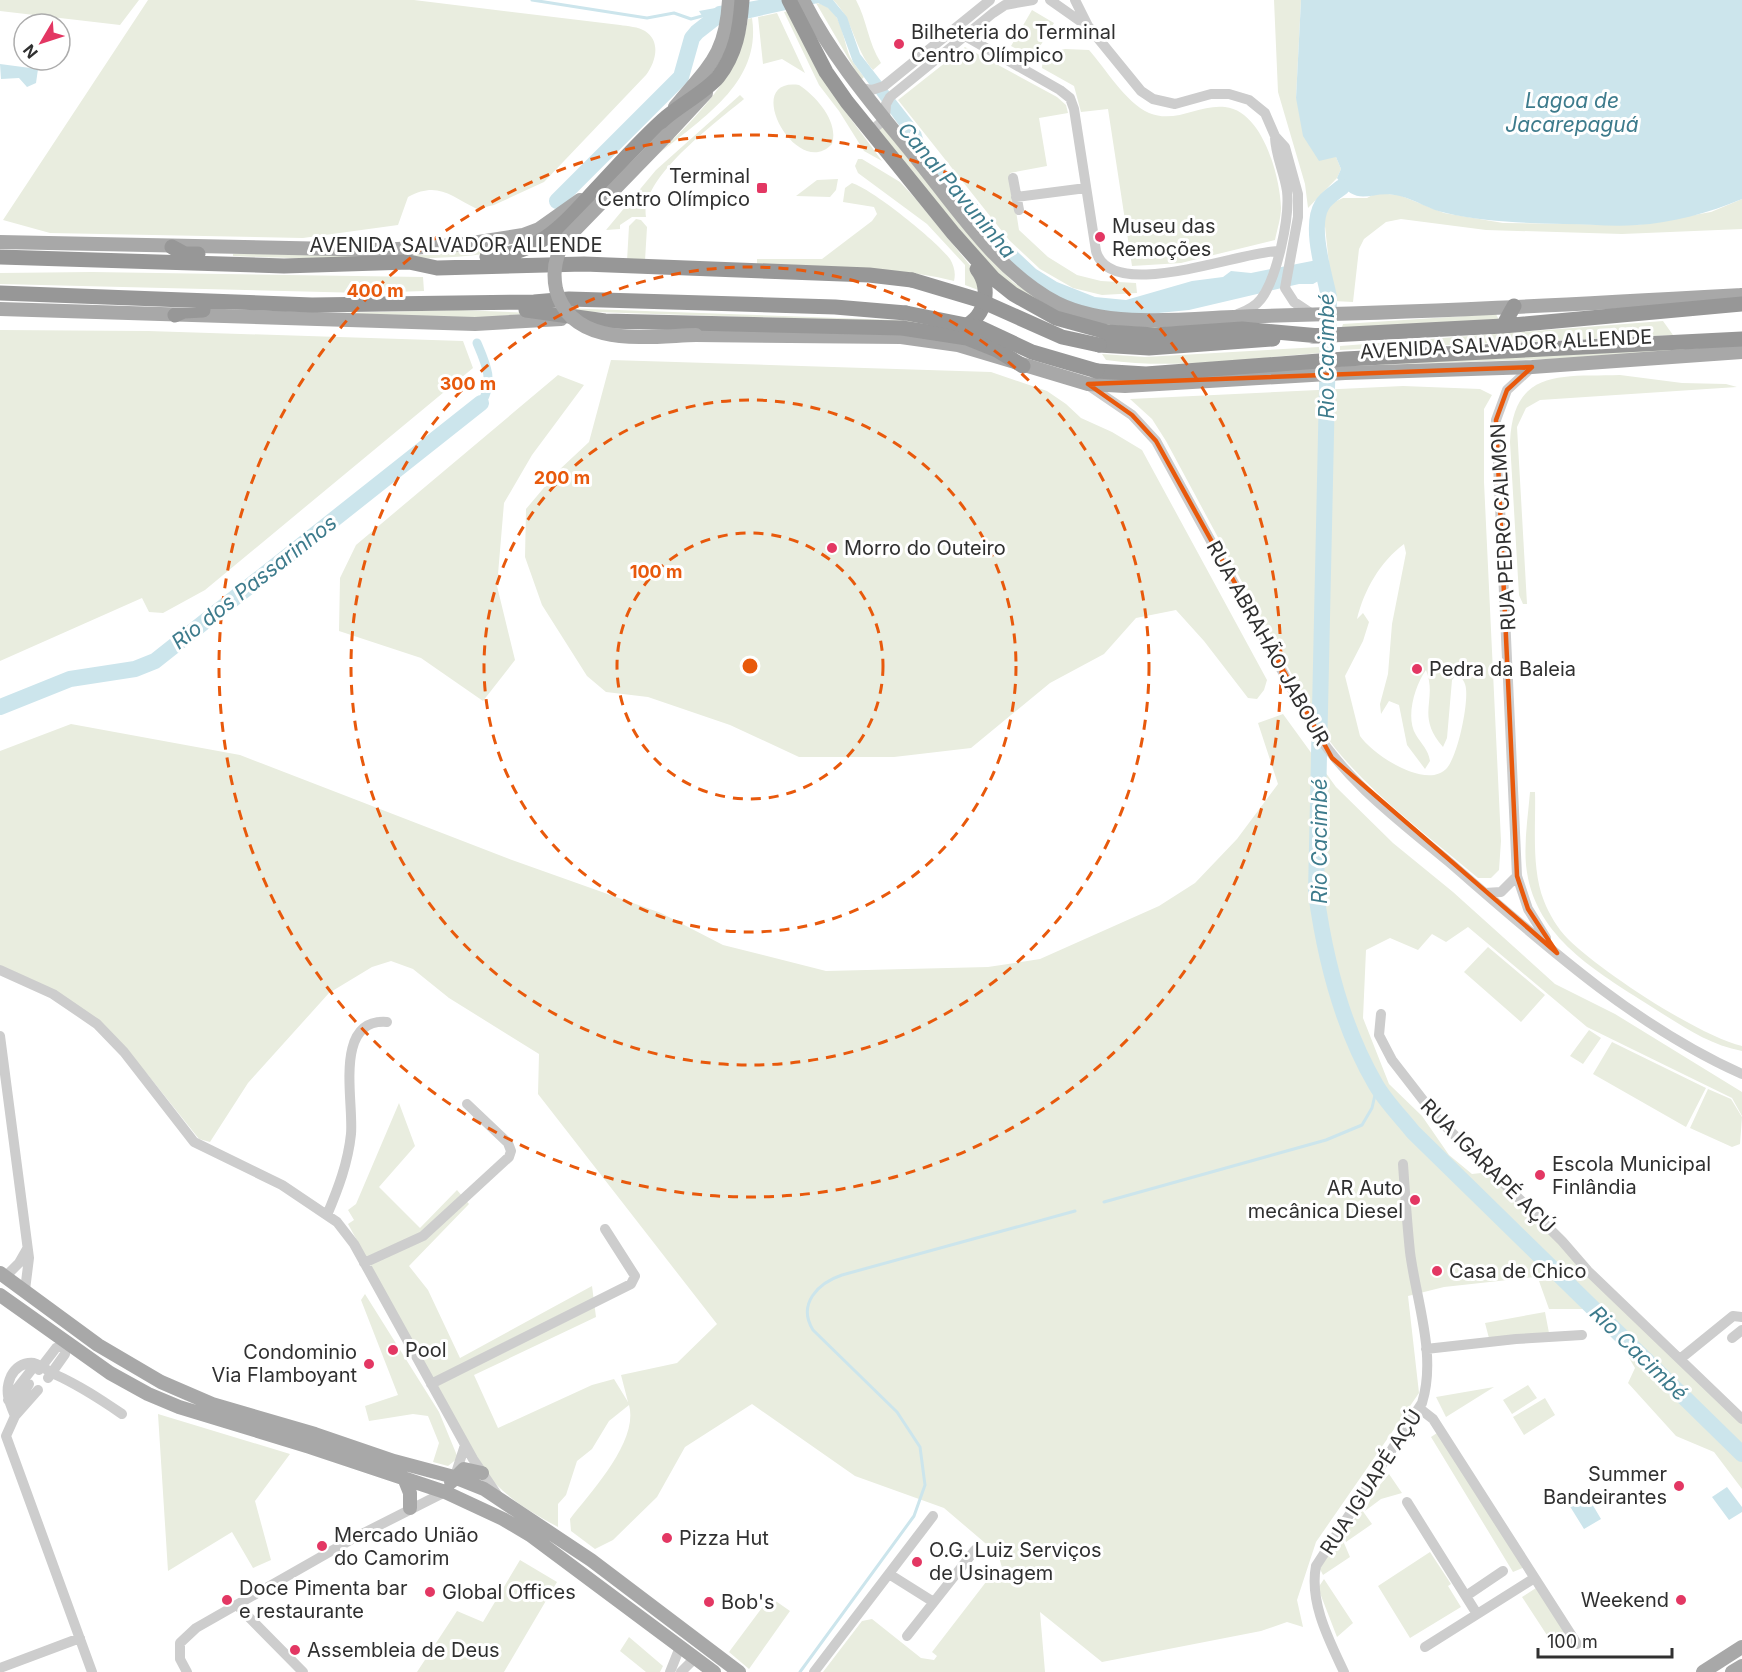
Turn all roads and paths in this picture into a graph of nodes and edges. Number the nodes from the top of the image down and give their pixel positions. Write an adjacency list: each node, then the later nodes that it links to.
1 (729, 0): 8 (main road, AVENIDA SALVADOR ALLENDE)
2 (742, 0): 8 (highway)
3 (990, 0): 11 (street)
4 (1034, 0): 10 (street)
5 (1050, 0): 9 (street)
6 (1075, 0): 9 (street)
7 (799, 6): 11 (main road, AVENIDA SALVADOR ALLENDE); 14 (highway)
8 (734, 25): 13 (main road, AVENIDA SALVADOR ALLENDE); 13 (highway)
9 (1088, 26): 15 (street)
10 (965, 36): 12 (street); 18 (street)
11 (866, 89): 12 (main road, AVENIDA SALVADOR ALLENDE)
12 (885, 113): 14 (street); 37 (main road, AVENIDA SALVADOR ALLENDE)
13 (665, 128): 17 (highway, AVENIDA SALVADOR ALLENDE); 44 (main road, AVENIDA SALVADOR ALLENDE, bridge)
14 (872, 131): 21 (highway)
15 (1275, 136): 24 (street); 36 (street)
16 (1013, 178): 19 (street)
17 (597, 188): 23 (main road, AVENIDA SALVADOR ALLENDE); 26 (highway)
18 (1086, 188): 19 (street); 24 (street)
19 (1016, 197): 20 (street)
20 (1018, 210)
21 (958, 238): 39 (highway); 41 (highway)
22 (0, 242): 23 (main road, AVENIDA SALVADOR ALLENDE)
23 (172, 247): 27 (highway)
24 (1279, 251): 37 (street)
25 (0, 257): 27 (highway, AVENIDA SALVADOR ALLENDE)
26 (409, 262): 27 (highway, AVENIDA SALVADOR ALLENDE); 41 (highway, AVENIDA SALVADOR ALLENDE, bridge)
27 (284, 266)
28 (0, 293): 31 (highway)
29 (1742, 295): 33 (main road, AVENIDA SALVADOR ALLENDE)
30 (476, 303): 31 (highway); 38 (highway); 39 (highway)
31 (268, 304): 35 (highway)
32 (1742, 304): 40 (highway, AVENIDA SALVADOR ALLENDE)
33 (1514, 306): 36 (main road, AVENIDA SALVADOR ALLENDE); 40 (highway)
34 (0, 309): 35 (main road)
35 (174, 315): 38 (main road)
36 (1316, 315): 37 (main road, AVENIDA SALVADOR ALLENDE)
37 (1232, 316)
38 (582, 318): 39 (highway)
39 (904, 320): 44 (highway); 47 (highway, AVENIDA SALVADOR ALLENDE, bridge)
40 (1503, 326): 41 (highway, AVENIDA SALVADOR ALLENDE)
41 (1322, 336)
42 (1742, 339): 45 (highway, AVENIDA SALVADOR ALLENDE)
43 (1742, 352): 46 (main road, AVENIDA SALVADOR ALLENDE)
44 (1023, 366): 48 (main road, AVENIDA SALVADOR ALLENDE)
45 (1345, 366): 46 (main road, AVENIDA SALVADOR ALLENDE); 47 (highway, AVENIDA SALVADOR ALLENDE)
46 (1532, 367): 49 (street, RUA PEDRO CALMON)
47 (1319, 368): 48 (main road, AVENIDA SALVADOR ALLENDE)
48 (1088, 384): 50 (street, RUA ABRAHÃO JABOUR)
49 (1517, 876): 50 (street); 51 (street, RUA ABRAHÃO JABOUR)
50 (1485, 893): 51 (street, RUA ABRAHÃO JABOUR)
51 (1557, 953): 56 (street, RUA ABRAHÃO JABOUR)
52 (0, 970): 59 (street)
53 (1381, 1014): 74 (street, RUA IGARAPÉ AÇÚ)
54 (387, 1022): 59 (street)
55 (0, 1036): 61 (street)
56 (1742, 1074)
57 (467, 1104): 62 (street)
58 (1403, 1164): 73 (street, RUA IGUAPÉ AÇÚ)
59 (327, 1215): 62 (street)
60 (605, 1229): 76 (street)
61 (27, 1249): 63 (street); 64 (street)
62 (364, 1263): 76 (street)
63 (3, 1275): 64 (main road)
64 (25, 1290): 66 (main road)
65 (0, 1295): 71 (main road)
66 (52, 1312): 71 (main road); 72 (main road)
67 (1742, 1317): 74 (street)
68 (1742, 1330): 70 (street)
69 (1582, 1335): 73 (street)
70 (1732, 1338)
71 (66, 1342): 72 (main road); 75 (street); 85 (main road)
72 (98, 1345): 84 (main road)
73 (1426, 1349): 78 (street, RUA IGUAPÉ AÇÚ)
74 (1680, 1359): 81 (street, RUA IGARAPÉ AÇÚ)
75 (43, 1371): 79 (street); 80 (street)
76 (431, 1384): 82 (street)
77 (34, 1387): 79 (street)
78 (1417, 1411): 94 (street); 116 (street, RUA IGUAPÉ AÇÚ)
79 (17, 1412): 100 (street)
80 (122, 1414)
81 (1742, 1419)
82 (465, 1445): 83 (street); 84 (street)
83 (482, 1473): 84 (main road); 87 (street)
84 (454, 1477): 86 (main road); 87 (main road)
85 (404, 1478): 86 (main road); 89 (main road)
86 (445, 1492): 89 (street); 102 (main road)
87 (500, 1498): 114 (main road)
88 (1407, 1502): 95 (street)
89 (410, 1508): 97 (street)
90 (933, 1516): 93 (street)
91 (975, 1550): 96 (street)
92 (1503, 1571): 95 (street)
93 (889, 1574): 96 (street); 115 (street)
94 (1533, 1580): 98 (street); 101 (street)
95 (1466, 1596): 98 (street)
96 (932, 1601): 99 (street)
97 (237, 1605): 109 (street); 110 (street)
98 (1477, 1614): 103 (street)
99 (907, 1636)
100 (80, 1638): 107 (street); 108 (street)
101 (1577, 1644)
102 (680, 1647): 105 (main road); 111 (street)
103 (1425, 1647)
104 (1742, 1647): 117 (main road)
105 (695, 1658): 112 (street); 113 (main road)
106 (1742, 1666): 118 (main road)
107 (2, 1668)
108 (92, 1672)
109 (187, 1672)
110 (303, 1672)
111 (670, 1672)
112 (681, 1672)
113 (714, 1672)
114 (739, 1672)
115 (814, 1672)
116 (1344, 1672)
117 (1702, 1672)
118 (1732, 1672)

